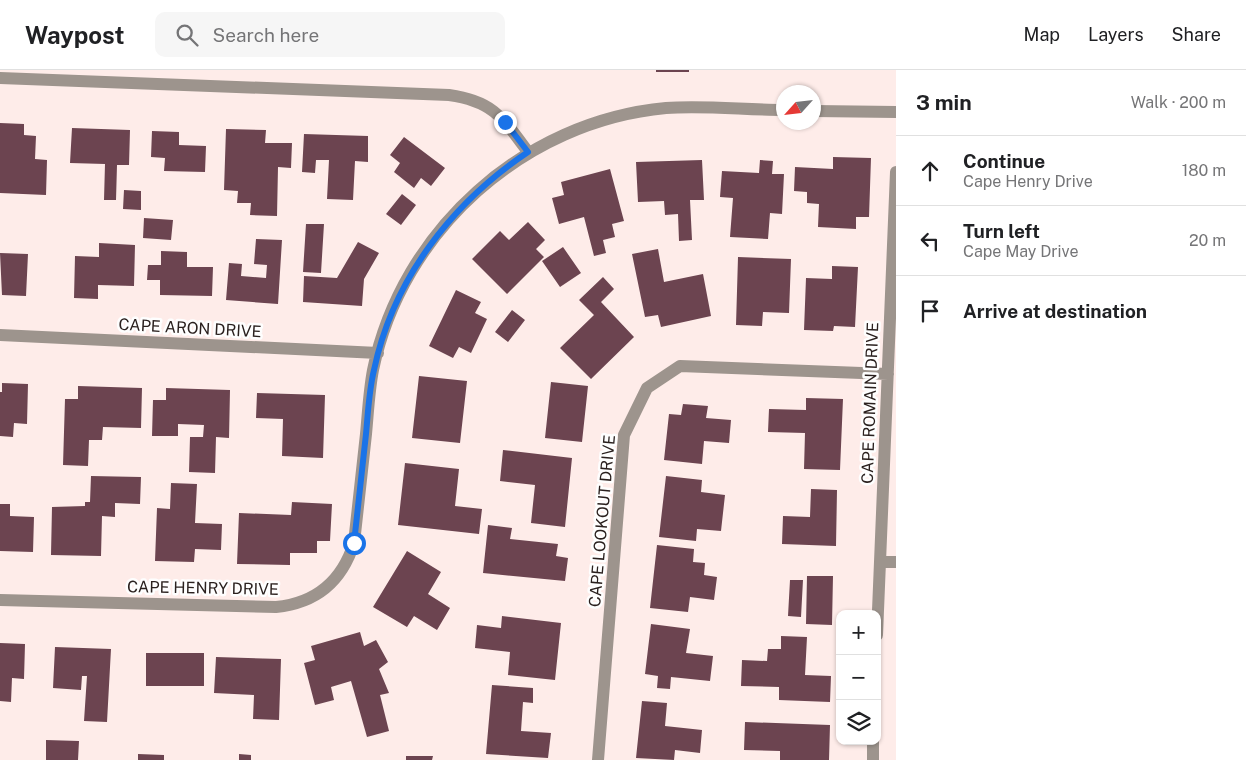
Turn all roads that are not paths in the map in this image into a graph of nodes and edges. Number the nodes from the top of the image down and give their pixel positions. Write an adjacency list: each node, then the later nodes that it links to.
1 (0, 78): 5 (street)
2 (776, 110): 5 (street, CAPE HENRY DRIVE)
3 (821, 111): 4 (street)
4 (896, 112)
5 (528, 152): 8 (street, CAPE HENRY DRIVE)
6 (896, 172): 9 (street, CAPE ROMAIN DRIVE)
7 (0, 335): 8 (street, CAPE ARON DRIVE)
8 (378, 353): 12 (street, CAPE HENRY DRIVE)
9 (888, 374): 10 (street, CAPE ROMAIN DRIVE); 15 (street, CAPE LOOKOUT DRIVE)
10 (880, 562): 11 (street); 13 (street, CAPE ROMAIN DRIVE)
11 (896, 562)
12 (0, 600)
13 (878, 610)
14 (873, 745): 16 (street)
15 (598, 760)
16 (873, 760)

